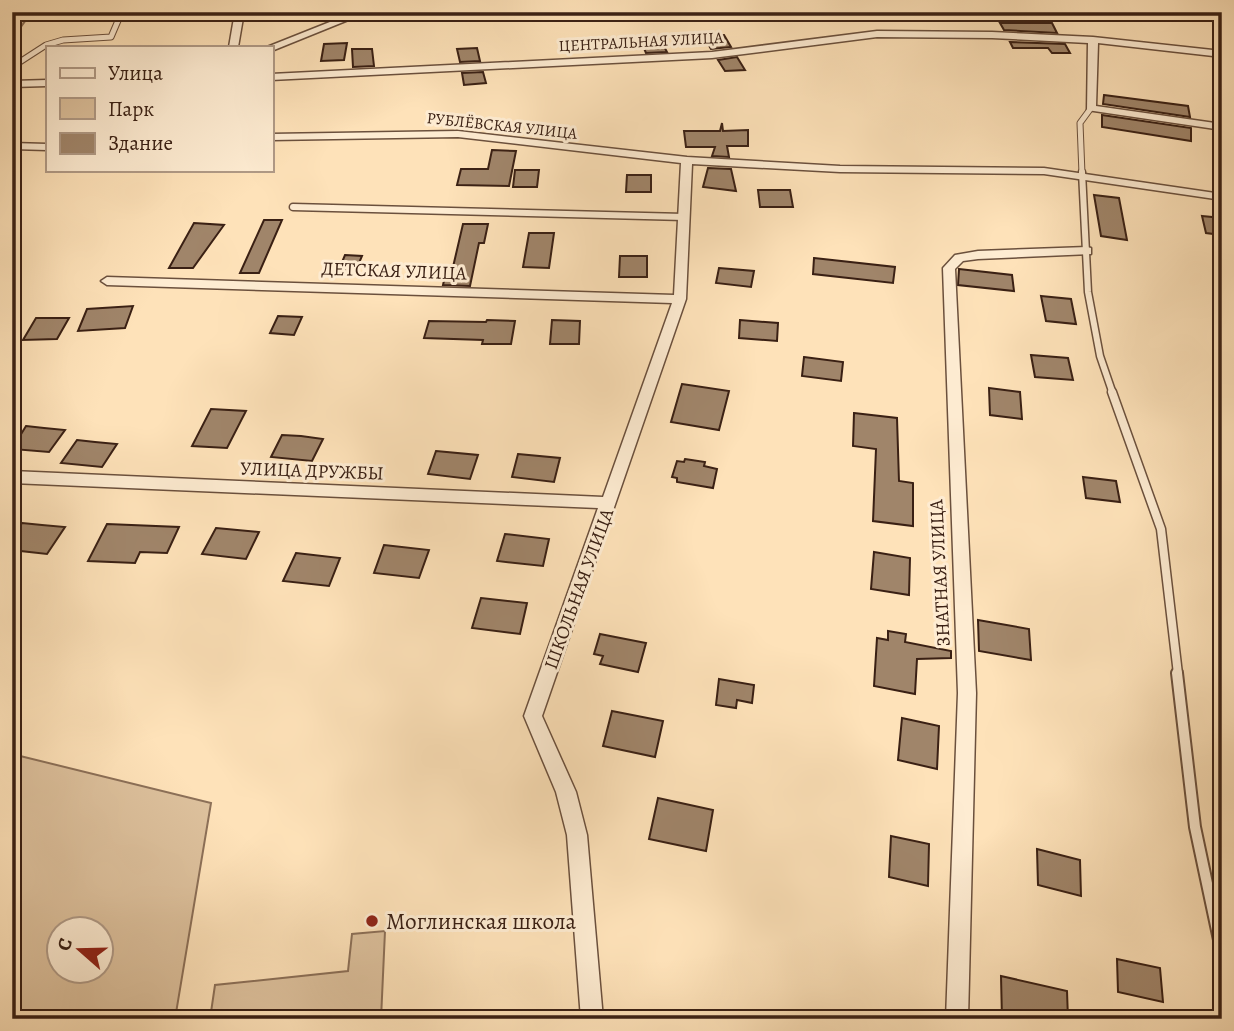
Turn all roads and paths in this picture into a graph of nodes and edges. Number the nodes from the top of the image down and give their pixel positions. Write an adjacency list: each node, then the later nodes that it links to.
1 (240, 12): 5 (street)
2 (364, 12): 6 (street)
3 (120, 16): 8 (lane)
4 (1093, 40): 7 (street, ЦЕНТРАЛЬНАЯ УЛИЦА); 9 (street, ЦЕНТРАЛЬНАЯ УЛИЦА); 12 (street)
5 (233, 46)
6 (273, 47)
7 (1222, 54)
8 (12, 67)
9 (273, 76)
10 (46, 83): 11 (street)
11 (12, 84)
12 (1091, 108): 13 (street); 18 (lane)
13 (1222, 127)
14 (273, 137): 17 (street, РУБЛЁВСКАЯ УЛИЦА)
15 (12, 146): 16 (street)
16 (46, 147)
17 (687, 160): 18 (street, РУБЛЁВСКАЯ УЛИЦА); 21 (street, ШКОЛЬНАЯ УЛИЦА)
18 (1082, 176): 19 (street, РУБЛЁВСКАЯ УЛИЦА); 22 (lane)
19 (1222, 197)
20 (293, 207): 21 (lane)
21 (684, 217): 24 (street, ШКОЛЬНАЯ УЛИЦА)
22 (1087, 251): 27 (lane); 29 (street, ЗНАТНАЯ УЛИЦА)
23 (107, 281): 24 (street, ДЕТСКАЯ УЛИЦА)
24 (680, 299): 26 (street, ШКОЛЬНАЯ УЛИЦА)
25 (12, 477): 26 (street, УЛИЦА ДРУЖБЫ)
26 (610, 503): 28 (street, ШКОЛЬНАЯ УЛИЦА)
27 (1222, 954)
28 (592, 1019)
29 (957, 1019)

